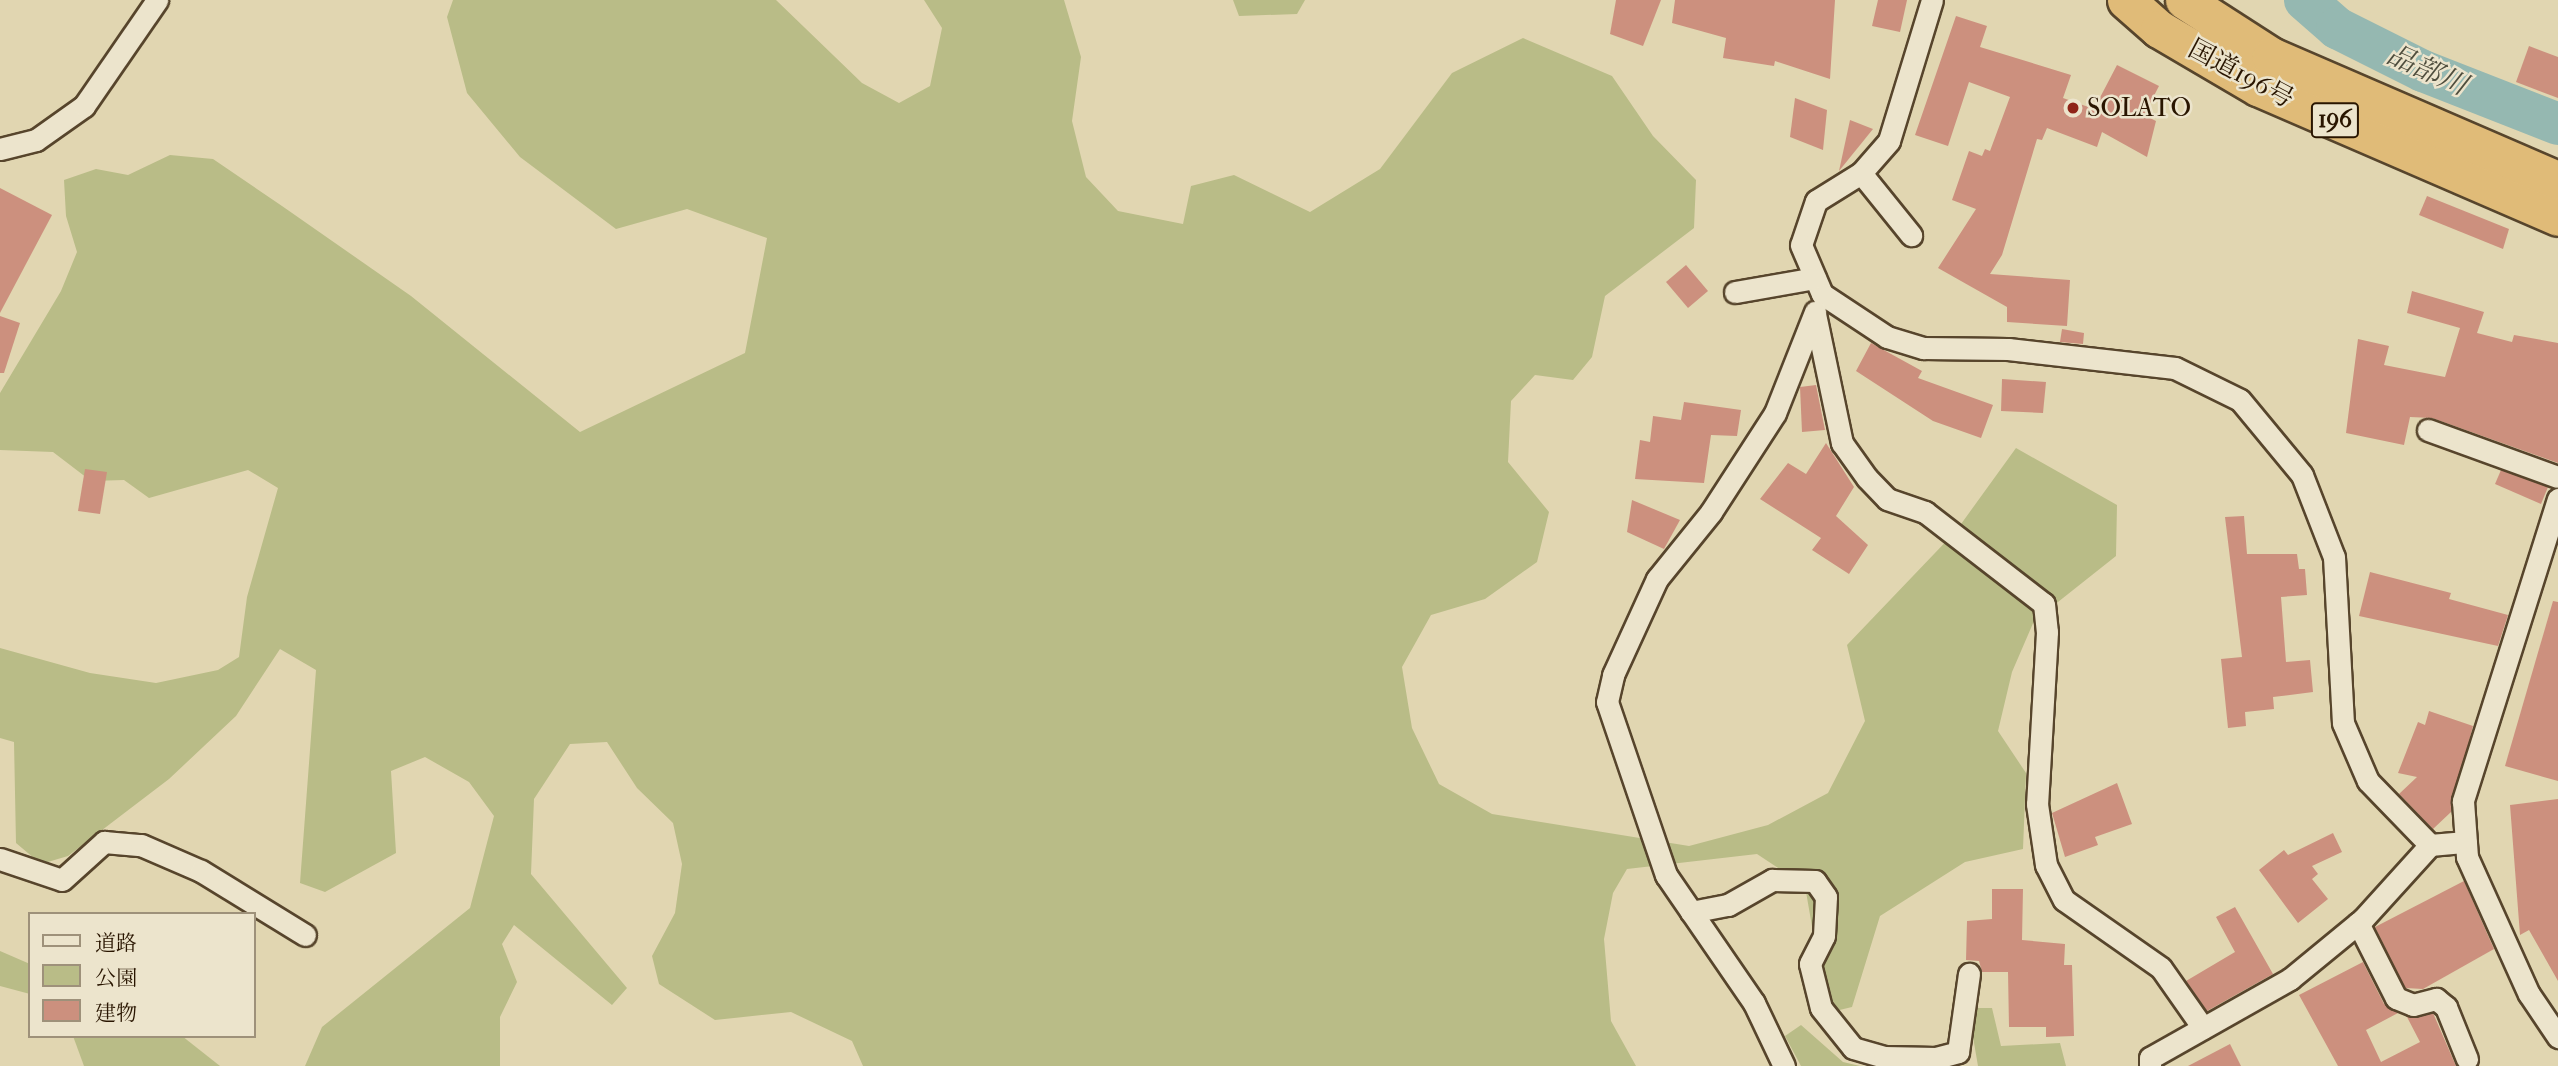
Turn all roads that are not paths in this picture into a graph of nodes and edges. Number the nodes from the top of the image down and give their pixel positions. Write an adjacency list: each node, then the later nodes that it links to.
1 (157, 0): 5 (street)
2 (1932, 0): 6 (street)
3 (2126, 0): 8 (highway, 国道196号 / 196)
4 (2184, 0): 7 (highway, 国道196号 / 196)
5 (0, 149)
6 (1861, 173): 9 (street); 11 (street)
7 (2558, 180)
8 (2558, 217)
9 (1911, 235)
10 (1735, 292): 11 (street)
11 (1817, 295): 16 (street); 18 (street); 22 (street)
12 (2428, 430): 13 (street)
13 (2558, 477)
14 (2558, 499): 15 (street)
15 (2466, 842): 16 (street); 23 (street)
16 (2430, 845): 19 (street)
17 (0, 859): 20 (street)
18 (1691, 912): 21 (street); 25 (street)
19 (2358, 923): 22 (street); 24 (street)
20 (305, 935)
21 (1969, 974)
22 (2203, 1028): 26 (street)
23 (2558, 1037)
24 (2467, 1059)
25 (1784, 1066)
26 (2150, 1066)

